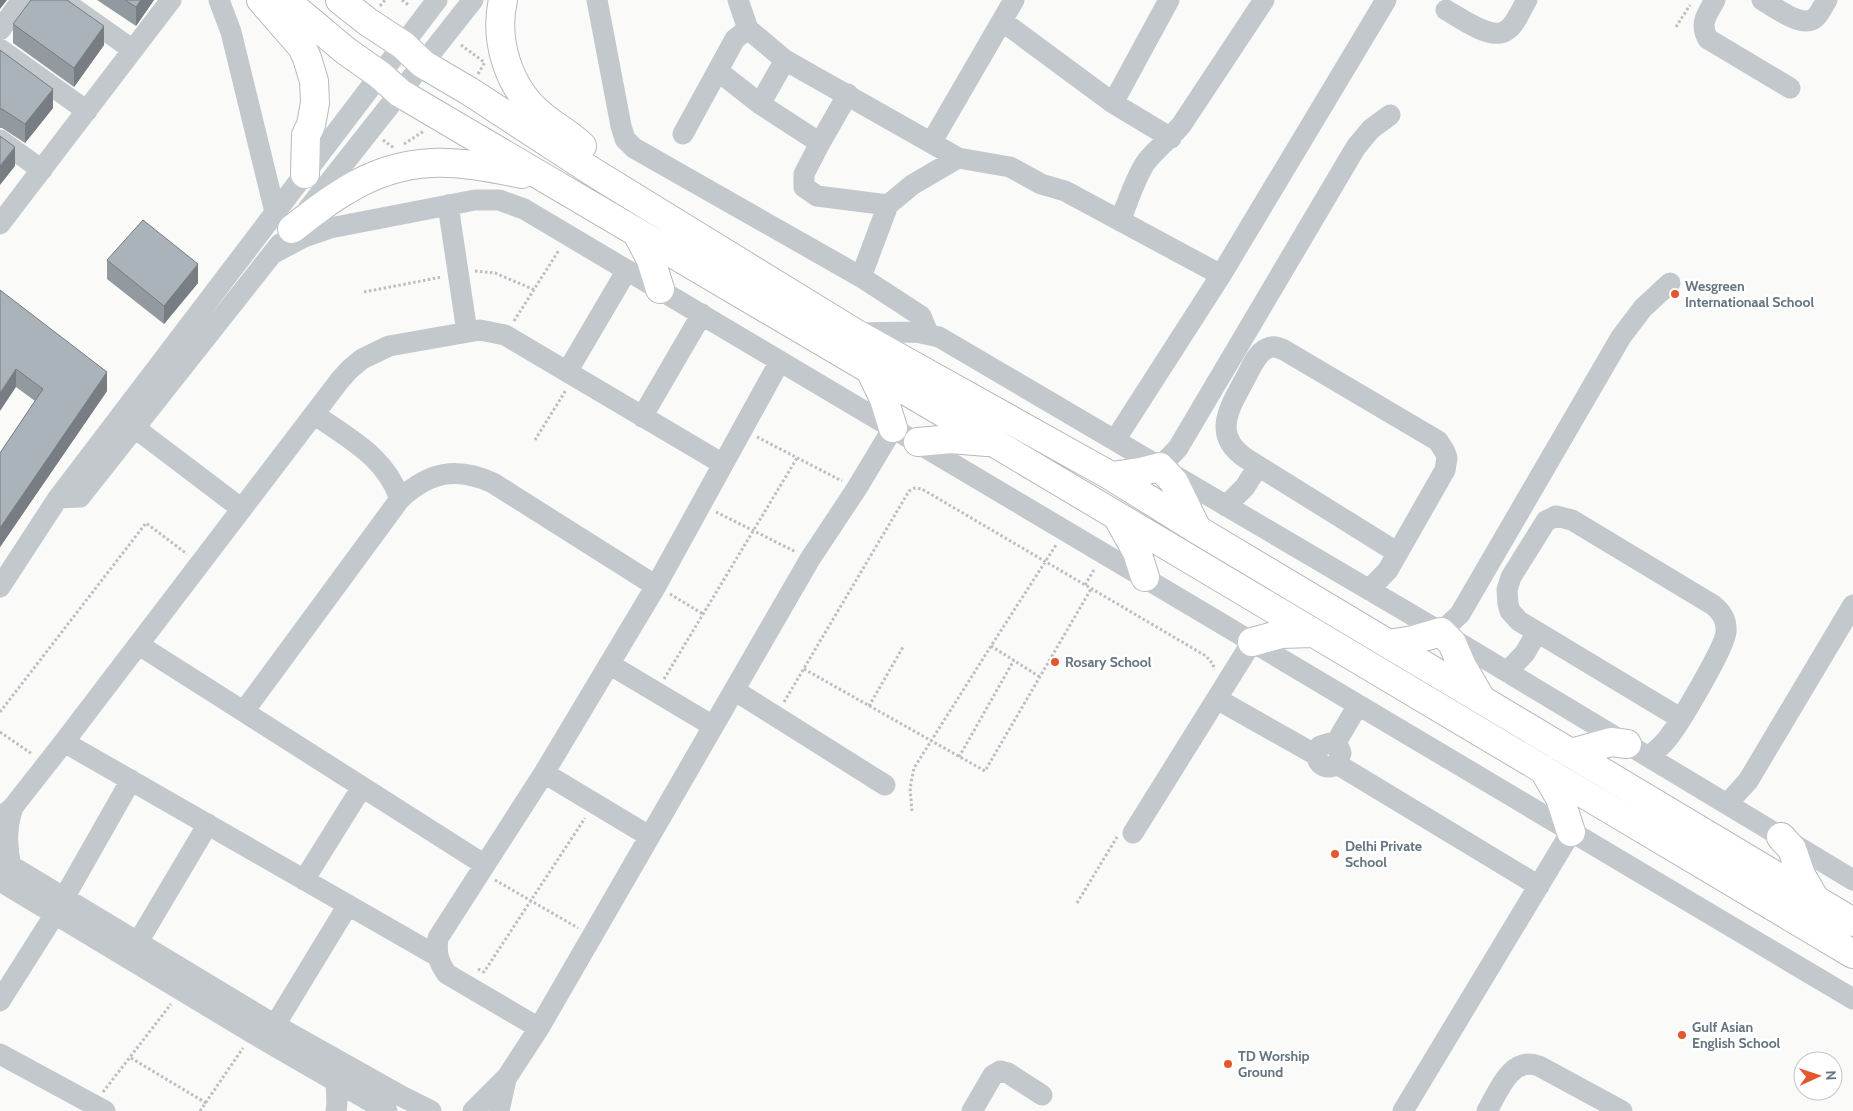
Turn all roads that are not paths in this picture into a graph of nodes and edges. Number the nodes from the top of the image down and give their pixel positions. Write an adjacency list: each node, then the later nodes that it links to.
1 (22, 0): 24 (street)
2 (62, 0): 27 (street)
3 (218, 0): 51 (street)
4 (262, 0): 46 (main road)
5 (285, 0): 31 (main road)
6 (340, 0): 25 (main road)
7 (438, 0): 25 (street)
8 (473, 0): 29 (street)
9 (503, 0): 45 (main road)
10 (597, 0): 57 (street)
11 (738, 0): 23 (street)
12 (1014, 0): 22 (street)
13 (1169, 0): 34 (street)
14 (1264, 0): 39 (street)
15 (1386, 0): 56 (street)
16 (1527, 0): 21 (street)
17 (1715, 0): 32 (street)
18 (1762, 0): 19 (street)
19 (1827, 0)
20 (172, 2): 27 (street)
21 (1446, 10)
22 (1002, 21): 34 (street); 42 (street)
23 (748, 29): 28 (street); 30 (street)
24 (0, 30)
25 (403, 46): 29 (main road); 31 (street)
26 (0, 48): 36 (street)
27 (134, 50): 36 (street)
28 (785, 60): 33 (street); 35 (street)
29 (423, 64): 31 (street); 45 (main road)
30 (718, 71): 35 (street); 38 (street)
31 (390, 84): 46 (street); 47 (main road); 51 (street)
32 (1790, 88)
33 (848, 94): 41 (street); 42 (street)
34 (1113, 103): 39 (street)
35 (760, 104): 41 (street)
36 (87, 111): 44 (street)
37 (1390, 115): 76 (street)
38 (683, 134)
39 (1170, 138): 52 (street)
40 (0, 140): 44 (street)
41 (820, 143): 48 (street)
42 (931, 143): 43 (street)
43 (958, 158): 48 (street); 52 (street)
44 (42, 170): 50 (street)
45 (593, 172): 62 (main road)
46 (305, 174): 51 (street)
47 (542, 178): 51 (main road); 53 (main road)
48 (888, 204): 57 (street)
49 (448, 205): 54 (street); 55 (street); 61 (street)
50 (1, 220)
51 (284, 221): 54 (street); 78 (street)
52 (1120, 221): 56 (street)
53 (637, 233): 59 (main road); 65 (main road)
54 (272, 254): 69 (street)
55 (628, 270): 59 (street); 66 (street)
56 (1222, 275): 71 (street)
57 (860, 277): 63 (street)
58 (1670, 283): 90 (street)
59 (660, 289): 60 (street)
60 (702, 314): 64 (street); 68 (street)
61 (467, 332): 66 (street); 67 (street)
62 (855, 332): 63 (street); 77 (main road)
63 (928, 333): 71 (street)
64 (780, 361): 70 (street); 74 (street)
65 (871, 372): 70 (main road); 73 (main road)
66 (571, 375): 68 (street)
67 (314, 414): 79 (street); 81 (street)
68 (642, 417): 74 (street)
69 (135, 428): 78 (street); 81 (street)
70 (893, 428): 72 (street); 98 (street)
71 (1115, 440): 76 (street)
72 (918, 442): 73 (main road); 85 (street)
73 (993, 442): 82 (main road)
74 (723, 464): 86 (street)
75 (1258, 466): 80 (street); 84 (street); 84 (street)
76 (1160, 467): 77 (main road); 80 (street); 83 (main road)
77 (1111, 476): 83 (main road)
78 (58, 498): 87 (street)
79 (400, 499): 86 (street); 102 (street)
80 (1226, 506): 88 (street)
81 (242, 509): 94 (street)
82 (1117, 517): 85 (main road); 92 (main road)
83 (1198, 530): 95 (main road)
84 (1398, 553): 88 (street)
85 (1145, 577): 93 (street)
86 (656, 586): 96 (street)
87 (0, 587)
88 (1369, 590): 90 (street)
89 (1853, 605): 114 (street)
90 (1441, 632): 95 (main road); 97 (street); 100 (main road)
91 (1537, 632): 97 (street); 103 (street); 103 (street)
92 (1313, 633): 93 (main road); 109 (main road)
93 (1252, 642): 99 (street); 101 (street)
94 (139, 644): 102 (street); 105 (street)
95 (1388, 644): 100 (main road)
96 (609, 664): 104 (street); 110 (street)
97 (1507, 672): 106 (street)
98 (734, 690): 104 (street); 112 (street)
99 (1217, 699): 108 (street); 118 (street)
100 (1481, 700): 107 (main road)
101 (1358, 705): 108 (street); 117 (street)
102 (244, 711): 113 (street)
103 (1680, 718): 106 (street)
104 (713, 726): 119 (street)
105 (64, 742): 111 (street); 115 (street)
106 (1638, 751): 107 (main road); 114 (street)
107 (1571, 753): 126 (main road)
108 (1336, 754): 125 (street)
109 (1542, 768): 117 (main road); 131 (main road)
110 (544, 772): 119 (street); 121 (street)
111 (131, 780): 116 (street); 128 (street)
112 (885, 785)
113 (362, 786): 121 (street); 123 (street)
114 (1727, 804): 120 (street)
115 (7, 813): 122 (street)
116 (208, 824): 123 (street); 130 (street)
117 (1571, 832): 125 (street); 133 (street)
118 (1125, 835)
119 (649, 836): 136 (street)
120 (1781, 836): 124 (street); 126 (main road)
121 (483, 868): 132 (street)
122 (4, 869): 128 (street)
123 (304, 880): 127 (street)
124 (1853, 880)
125 (1539, 886): 148 (street)
126 (1815, 899): 129 (main road)
127 (348, 905): 132 (street); 135 (street)
128 (59, 906): 130 (street); 134 (street); 139 (street)
129 (1853, 922)
130 (138, 942): 135 (street)
131 (1853, 954)
132 (437, 956): 136 (street)
133 (1853, 999)
134 (0, 1001)
135 (275, 1025): 144 (street)
136 (538, 1028): 138 (street)
137 (0, 1054): 141 (street)
138 (507, 1077): 145 (street); 146 (street)
139 (336, 1081): 142 (street); 143 (street)
140 (1042, 1095): 147 (street)
141 (99, 1108)
142 (374, 1109)
143 (336, 1111)
144 (431, 1111)
145 (473, 1111)
146 (499, 1111)
147 (972, 1111)
148 (1403, 1111)
149 (1487, 1111): 150 (street)
150 (1622, 1111)

